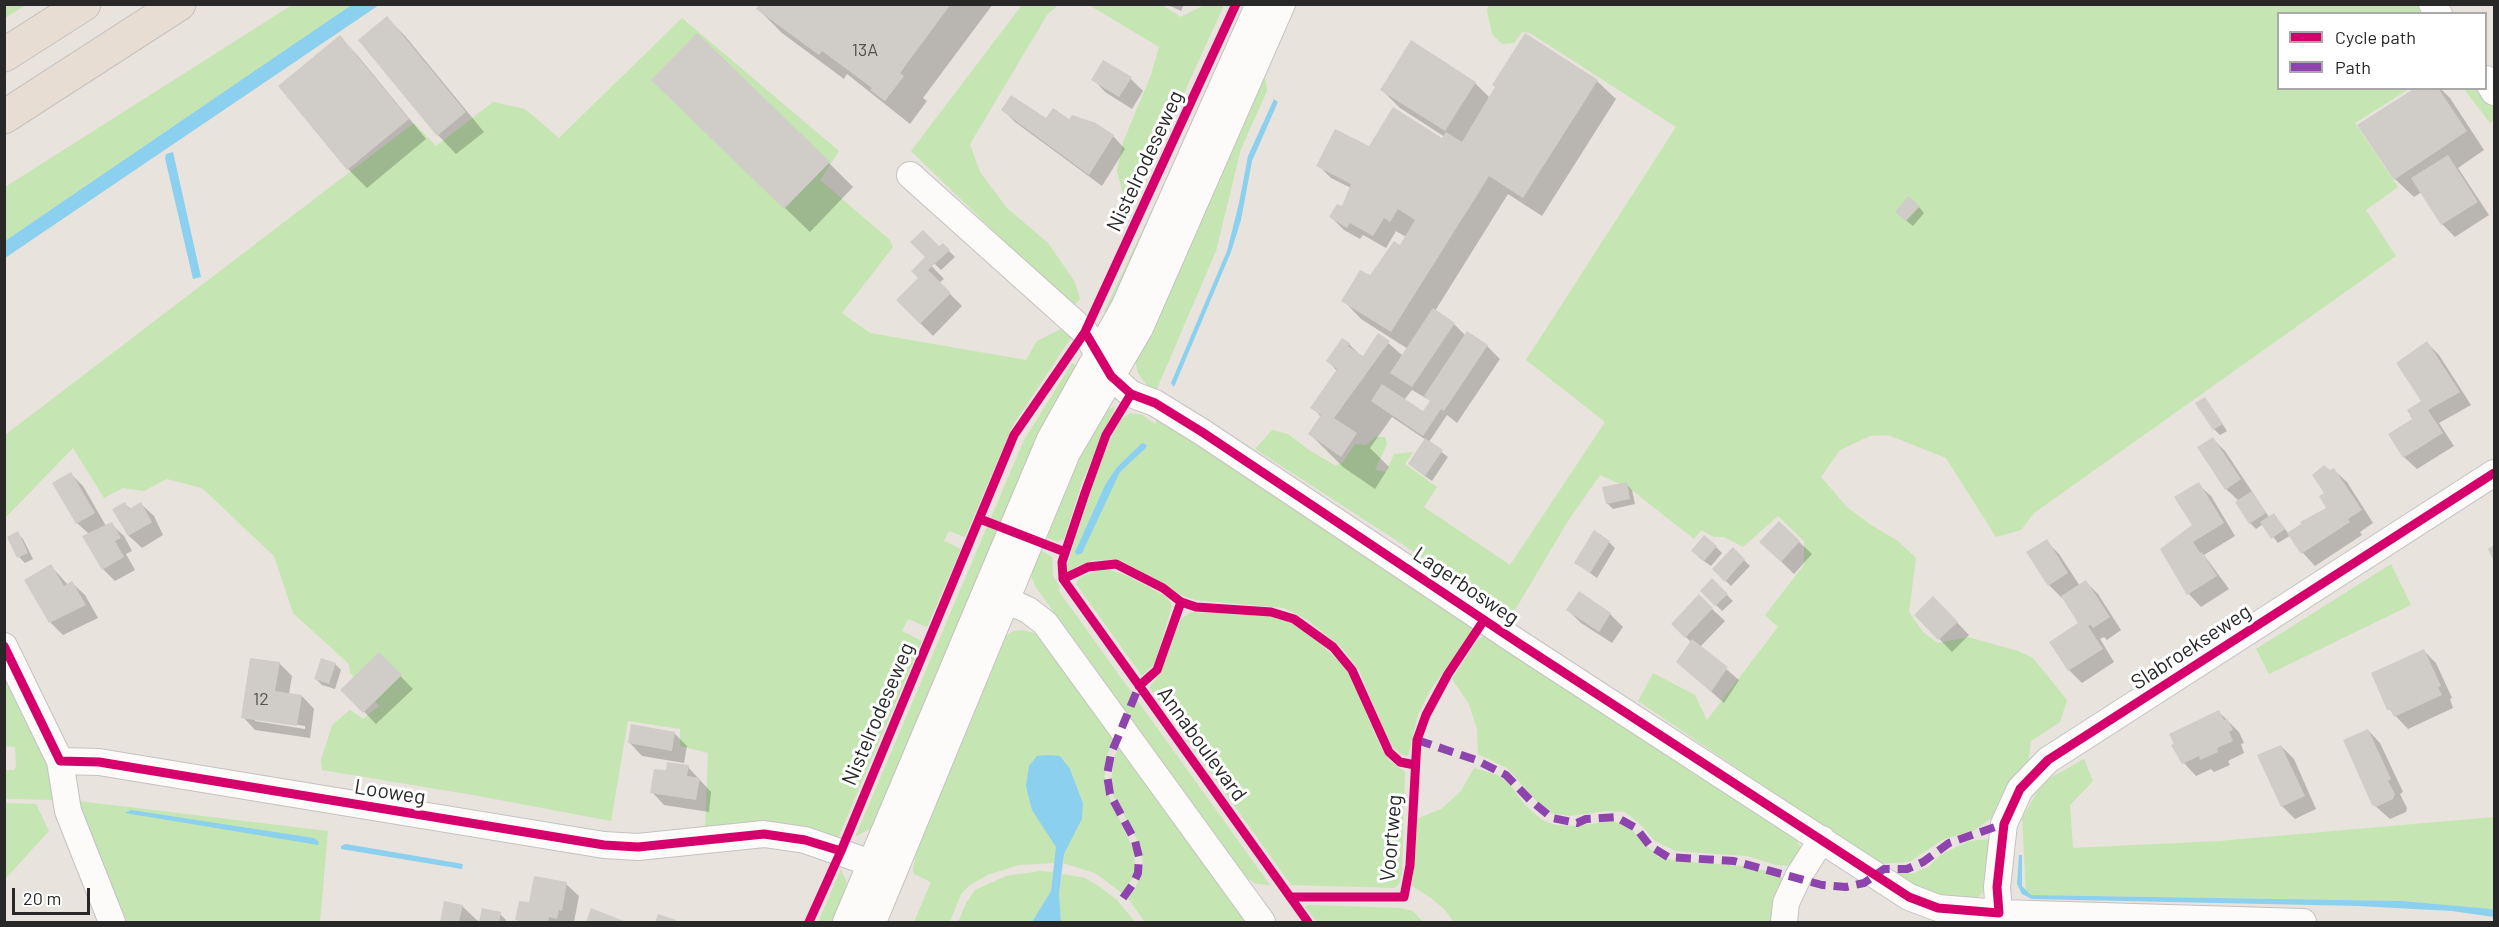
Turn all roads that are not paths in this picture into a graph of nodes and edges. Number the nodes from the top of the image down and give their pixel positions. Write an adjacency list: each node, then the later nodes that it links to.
1 (84, 4): 5 (highway)
2 (180, 4): 6 (highway)
3 (1259, 4): 8 (street, Nistelrodeseweg)
4 (1282, 4): 8 (street, Nistelrodeseweg)
5 (4, 56)
6 (4, 117)
7 (910, 175): 8 (street)
8 (1104, 366): 10 (street, Nistelrodeseweg); 13 (street, Lagerbosweg)
9 (2494, 473): 16 (street, Slabroekseweg)
10 (996, 595): 14 (street, Nistelrodeseweg); 15 (street, Nistelrodeseweg); 21 (street)
11 (4, 646): 12 (street)
12 (60, 761): 14 (street, Looweg); 18 (street)
13 (1822, 840): 16 (street); 22 (street)
14 (870, 862): 15 (street, Looweg); 19 (street, Nistelrodeseweg)
15 (894, 872): 20 (street, Nistelrodeseweg)
16 (1999, 913): 17 (street)
17 (2187, 920): 23 (street)
18 (112, 922)
19 (846, 922)
20 (873, 922)
21 (1262, 922)
22 (1784, 922)
23 (2303, 922)

